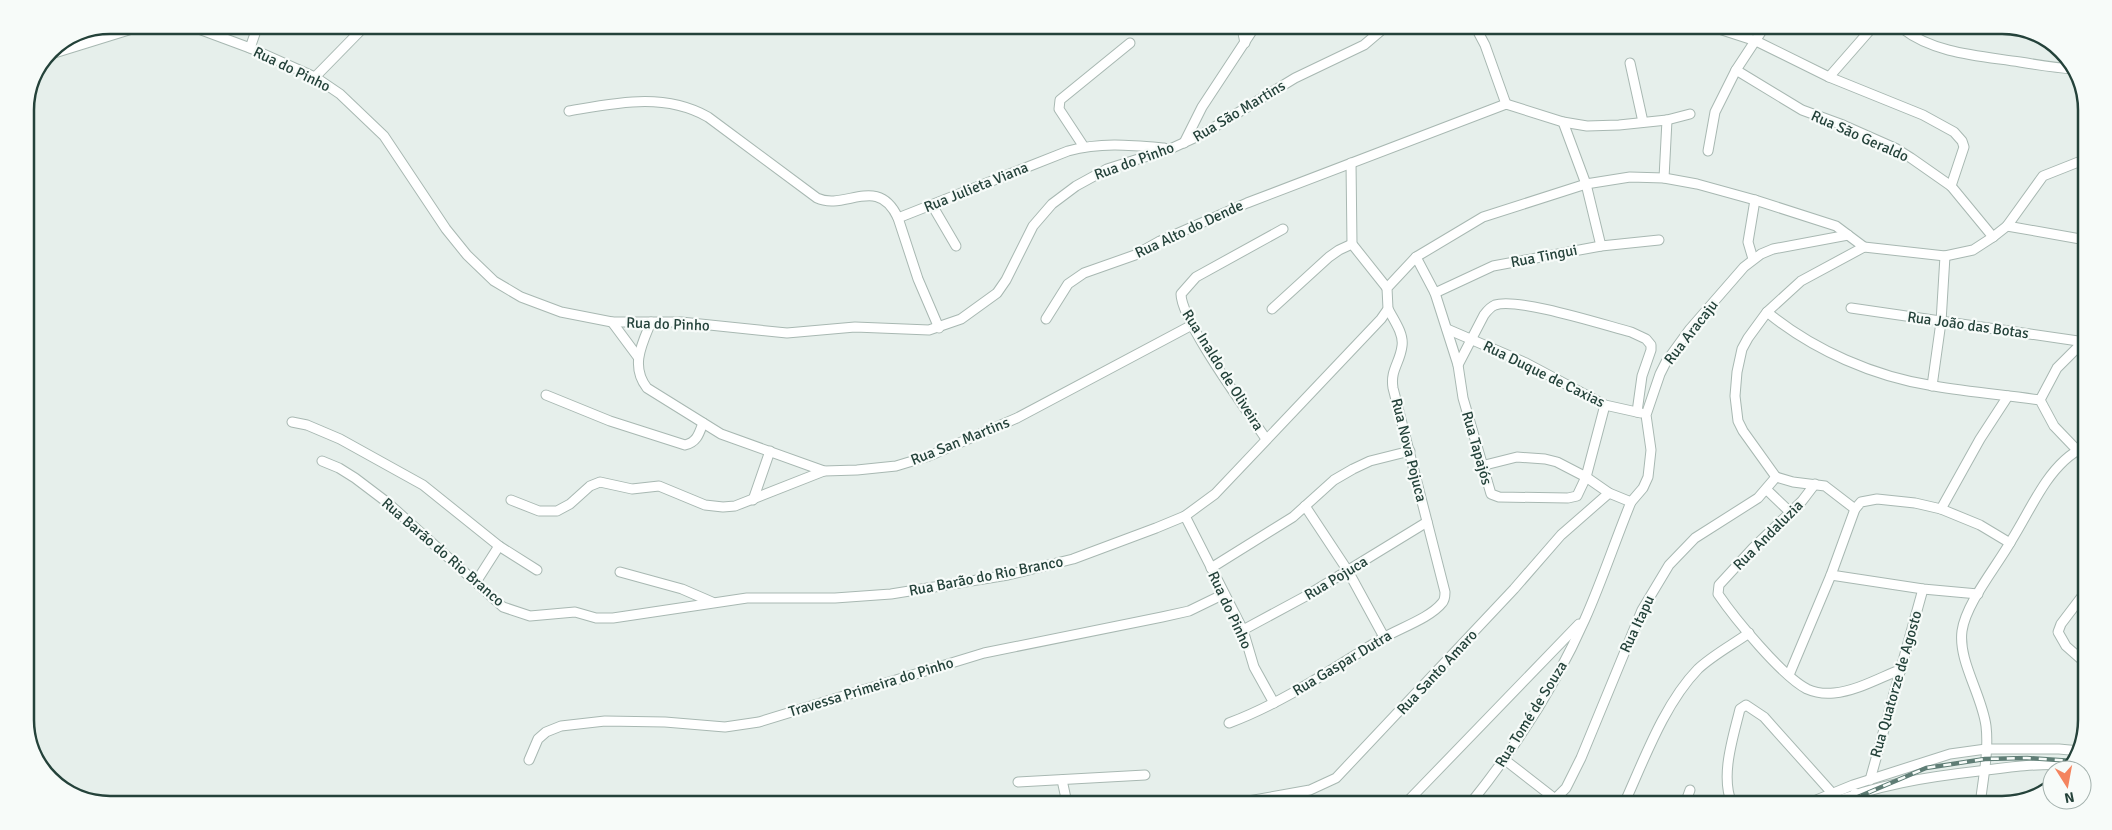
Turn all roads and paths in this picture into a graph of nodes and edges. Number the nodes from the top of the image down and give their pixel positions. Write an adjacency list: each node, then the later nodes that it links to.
1 (117, 34): 17 (street)
2 (212, 34): 16 (street, Rua do Pinho)
3 (255, 34): 16 (street)
4 (357, 34): 21 (street)
5 (1243, 34): 15 (street)
6 (1250, 34): 15 (street, Rua São Martins)
7 (1376, 34): 29 (street, Rua São Martins)
8 (1479, 34): 23 (street)
9 (1734, 34): 13 (street)
10 (1760, 34): 13 (street)
11 (1867, 34): 22 (street)
12 (1911, 34): 19 (street)
13 (1756, 41): 20 (street); 22 (street)
14 (1130, 43): 30 (street)
15 (1245, 43): 29 (street, Rua São Martins)
16 (250, 48): 21 (street, Rua do Pinho)
17 (64, 50)
18 (1630, 63): 28 (street)
19 (2065, 68)
20 (1736, 70): 32 (street); 37 (street, Rua São Geraldo)
21 (316, 77): 61 (street, Rua do Pinho)
22 (1829, 77): 37 (street)
23 (1506, 104): 27 (street); 34 (street, Rua Alto do Dende)
24 (569, 111): 40 (street)
25 (1690, 114): 26 (street)
26 (1667, 120): 28 (street); 35 (street)
27 (1562, 122): 28 (street); 36 (street)
28 (1643, 122)
29 (1184, 143): 31 (street, Rua do Pinho)
30 (1084, 147): 31 (street, Rua Julieta Viana); 39 (street, Rua Julieta Viana)
31 (1170, 149): 65 (street, Rua do Pinho)
32 (1708, 151)
33 (2078, 162): 41 (street)
34 (1351, 163): 47 (street); 60 (street, Rua Alto do Dende)
35 (1664, 178): 36 (street); 38 (street)
36 (1586, 184): 49 (street); 52 (street)
37 (1951, 186): 44 (street, Rua São Geraldo)
38 (1755, 200): 43 (street); 53 (street)
39 (932, 205): 40 (street, Rua Julieta Viana); 48 (street)
40 (898, 218): 65 (street)
41 (2007, 226): 44 (street); 45 (street)
42 (1283, 229): 64 (street, Rua Inaldo de Oliveira)
43 (1848, 236): 50 (street); 53 (street, Rua Aracaju)
44 (1993, 238): 51 (street)
45 (2078, 239)
46 (1659, 240): 49 (street, Rua Tingui)
47 (1352, 244): 54 (street); 57 (street)
48 (956, 246)
49 (1601, 246): 55 (street, Rua Tingui)
50 (1864, 247): 51 (street); 59 (street)
51 (1945, 256): 63 (street)
52 (1416, 258): 54 (street); 55 (street, Rua Tapajós)
53 (1753, 259): 78 (street, Rua Aracaju)
54 (1387, 288): 58 (street)
55 (1435, 293): 66 (street, Rua Tapajós)
56 (1851, 308): 63 (street, Rua João das Botas)
57 (1272, 309)
58 (1388, 309): 81 (street, Rua Barão do Rio Branco); 84 (street, Rua Nova Pojuca)
59 (1767, 312): 72 (street); 90 (street)
60 (1046, 319)
61 (612, 322): 62 (street, Rua do Pinho); 70 (street)
62 (652, 322): 65 (street, Rua do Pinho); 70 (street)
63 (1941, 322): 68 (street, Rua João das Botas); 72 (street)
64 (1192, 325): 81 (street, Rua Inaldo de Oliveira); 88 (street, Rua San Martins)
65 (939, 328)
66 (1447, 329): 67 (street, Rua Duque de Caxias); 71 (street, Rua Tapajós)
67 (1472, 338): 71 (street); 76 (street, Rua Duque de Caxias); 77 (street)
68 (2078, 341)
69 (2078, 348): 75 (street)
70 (638, 357): 80 (street, Rua San Martins)
71 (1458, 365): 87 (street, Rua Tapajós)
72 (1932, 386): 74 (street)
73 (546, 395): 80 (street)
74 (2008, 396): 75 (street); 99 (street)
75 (2040, 400): 82 (street)
76 (1605, 405): 77 (street, Rua Duque de Caxias); 89 (street, Rua Tapajós)
77 (1637, 412): 78 (street, Rua Duque de Caxias)
78 (1646, 415): 96 (street, Rua Aracaju)
79 (292, 422): 104 (street)
80 (703, 423): 83 (street, Rua San Martins)
81 (1266, 439): 101 (street, Rua Barão do Rio Branco)
82 (2078, 446)
83 (770, 451): 88 (street, Rua San Martins); 95 (street)
84 (1410, 451): 97 (street); 102 (street, Rua Nova Pojuca)
85 (2078, 452): 103 (street)
86 (322, 461): 110 (street, Rua Barão do Rio Branco)
87 (1481, 466): 89 (street); 89 (street, Rua Tapajós)
88 (824, 471): 95 (street)
89 (1586, 477): 93 (street)
90 (1776, 477): 91 (street); 92 (street, Rua Itapu)
91 (1815, 484): 98 (street); 100 (street, Rua Andaluzia)
92 (1767, 490): 100 (street); 144 (street, Rua Itapu)
93 (1609, 493): 96 (street); 140 (street, Rua Santo Amaro)
94 (512, 500): 95 (street)
95 (753, 500)
96 (1631, 502): 117 (street, Rua Aracaju)
97 (1304, 506): 105 (street); 107 (street)
98 (1855, 509): 99 (street); 109 (street)
99 (1941, 509): 103 (street)
100 (1790, 512): 119 (street, Rua Andaluzia)
101 (1185, 516): 105 (street, Rua do Pinho); 115 (street, Rua Barão do Rio Branco)
102 (1427, 522): 107 (street, Rua Pojuca); 112 (street, Rua Nova Pojuca)
103 (2010, 543): 114 (street)
104 (499, 546): 106 (street); 110 (street)
105 (1211, 568): 113 (street, Rua do Pinho)
106 (537, 570)
107 (1348, 571): 118 (street, Rua Pojuca); 120 (street)
108 (620, 572): 115 (street)
109 (1831, 575): 111 (street); 123 (street)
110 (476, 582): 115 (street, Rua Barão do Rio Branco)
111 (1923, 589): 114 (street); 122 (street, Rua Quatorze de Agosto)
112 (1445, 592): 120 (street, Rua Gaspar Dutra)
113 (1224, 594): 118 (street, Rua do Pinho); 128 (street, Travessa Primeira do Pinho)
114 (1978, 594): 126 (street)
115 (713, 602)
116 (2078, 602): 121 (street)
117 (1585, 619): 129 (street, Rua Tomé de Souza); 141 (street)
118 (1243, 630): 124 (street, Rua do Pinho)
119 (1749, 633): 123 (street); 145 (street)
120 (1384, 637): 124 (street, Rua Gaspar Dutra)
121 (2078, 657)
122 (1902, 669): 123 (street); 134 (street, Rua Quatorze de Agosto)
123 (1788, 675)
124 (1274, 703): 125 (street, Rua Gaspar Dutra)
125 (1229, 722)
126 (1986, 749): 127 (street); 131 (street); 134 (street)
127 (2071, 751)
128 (529, 760)
129 (1505, 760): 142 (street, Rua Tomé de Souza); 143 (street)
130 (2042, 766): 131 (street)
131 (1984, 770): 138 (street); 151 (street)
132 (1145, 775): 133 (street)
133 (1062, 780): 135 (street); 139 (street)
134 (1870, 780): 137 (street)
135 (1018, 782)
136 (1690, 790): 146 (street)
137 (1832, 792): 147 (street); 148 (street)
138 (1855, 793): 149 (street); 150 (street)
139 (1065, 796)
140 (1276, 796)
141 (1413, 796)
142 (1476, 796)
143 (1551, 796)
144 (1556, 796)
145 (1628, 796)
146 (1688, 796)
147 (1729, 796)
148 (1823, 796)
149 (1848, 796)
150 (1856, 796)
151 (1981, 796)

